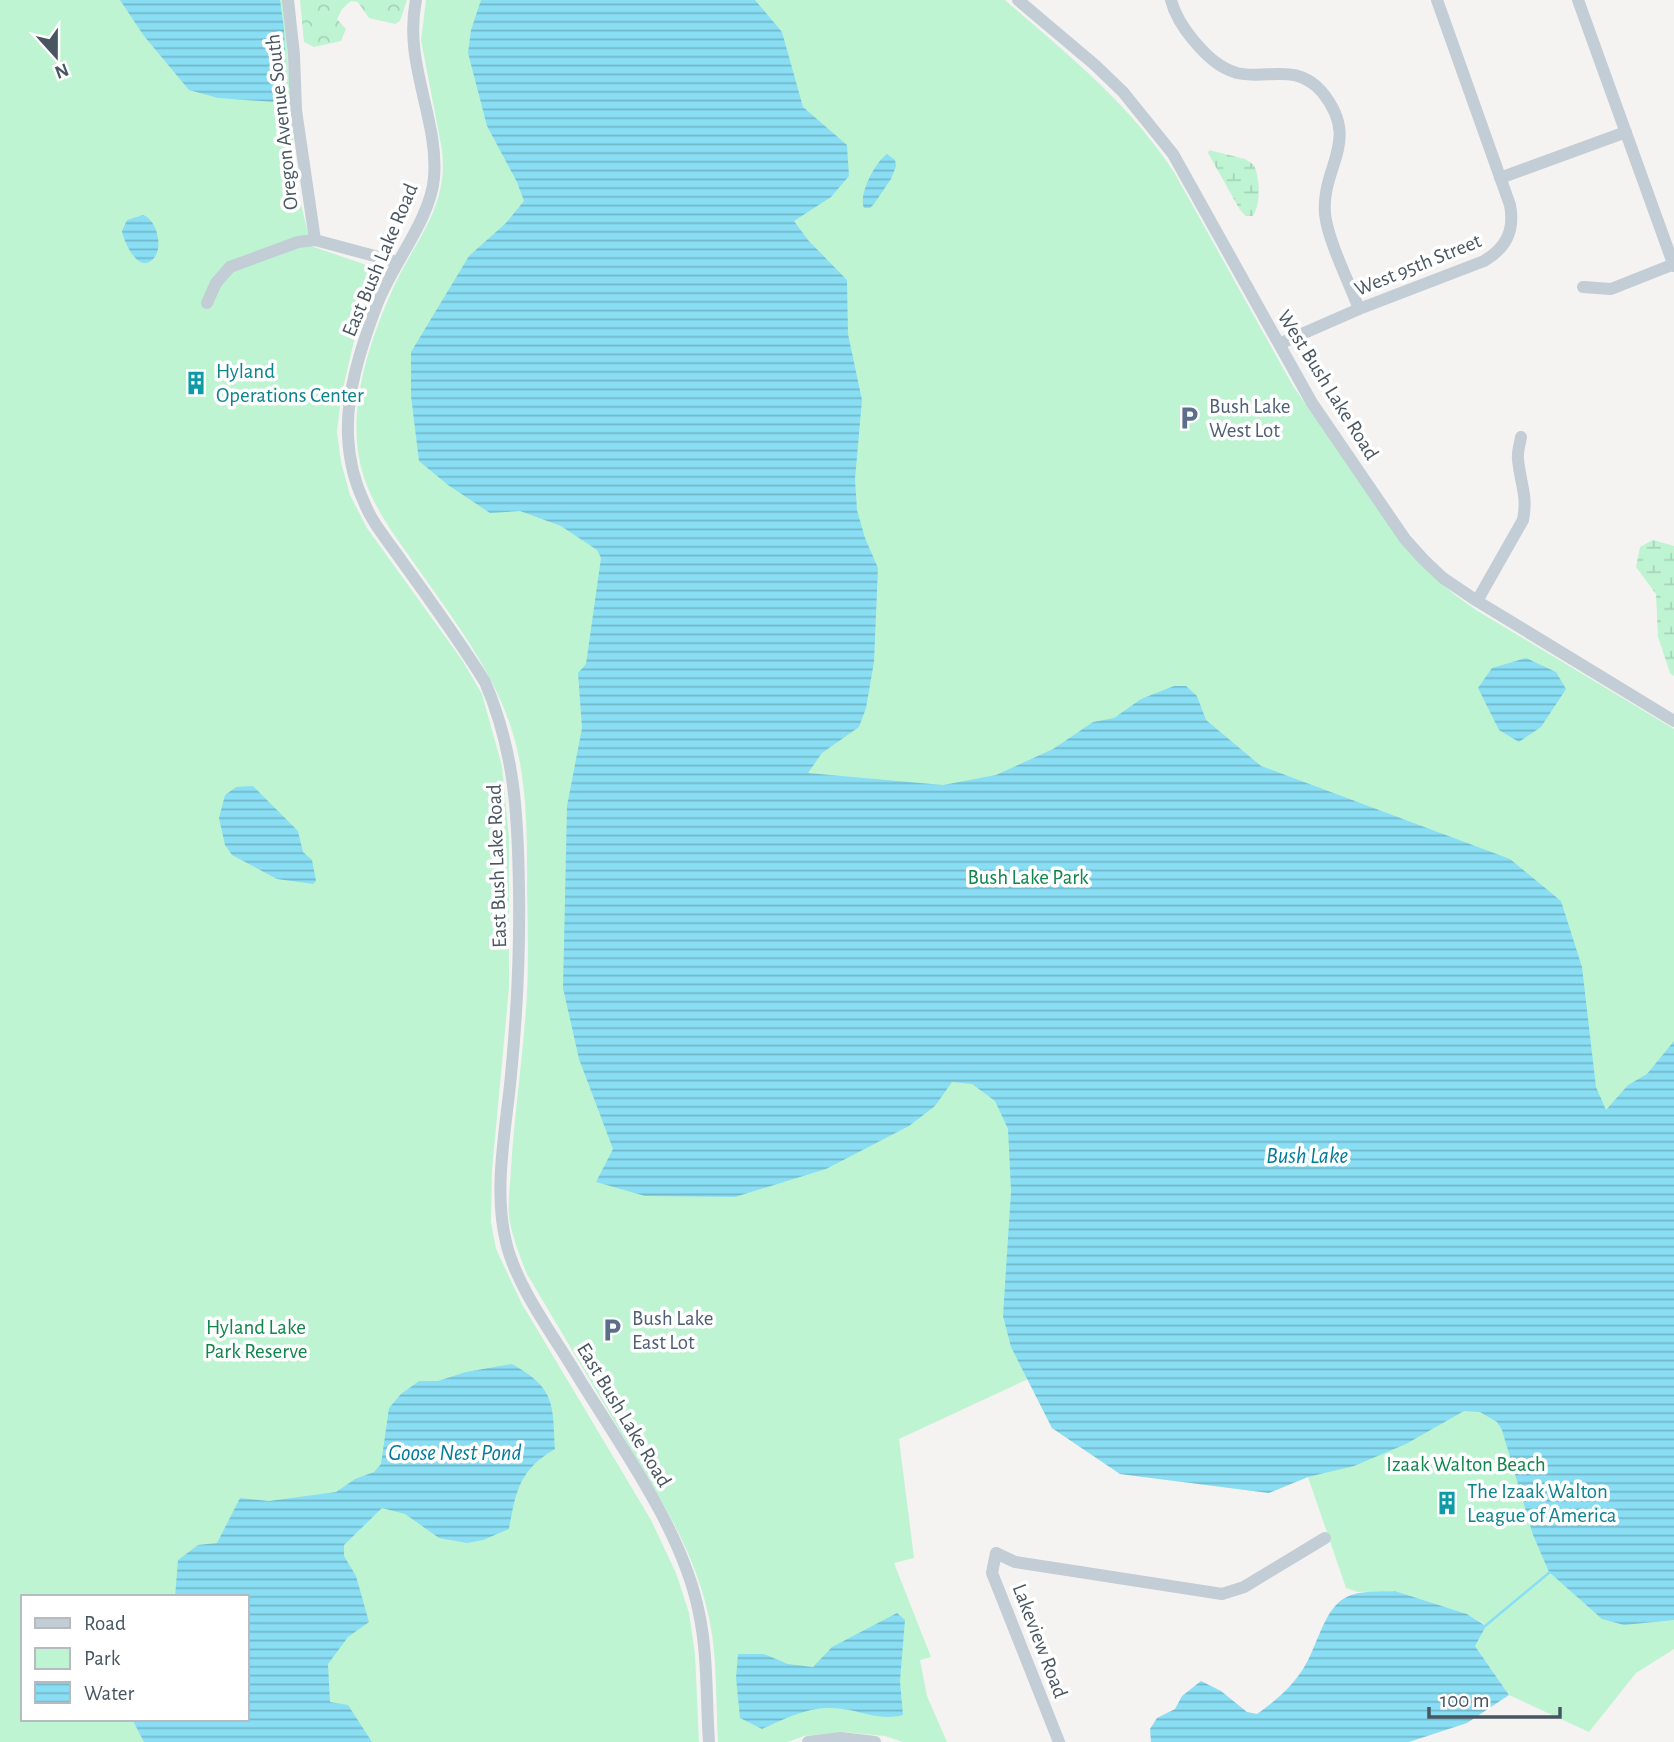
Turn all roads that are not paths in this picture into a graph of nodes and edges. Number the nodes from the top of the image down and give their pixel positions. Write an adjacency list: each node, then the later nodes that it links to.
1 (288, 0): 9 (street, Oregon Avenue South)
2 (416, 0): 10 (street, East Bush Lake Road)
3 (1018, 0): 15 (street, West Bush Lake Road)
4 (1171, 0): 14 (street)
5 (1437, 0): 8 (street, West 95th Street)
6 (1578, 0): 7 (street)
7 (1626, 132): 8 (street); 11 (street)
8 (1500, 178): 14 (street, West 95th Street)
9 (315, 240): 10 (street); 13 (street)
10 (397, 262): 20 (street, East Bush Lake Road)
11 (1674, 265): 12 (street)
12 (1583, 287)
13 (207, 303)
14 (1359, 309): 15 (street, West 95th Street)
15 (1279, 344): 17 (street, West Bush Lake Road)
16 (1521, 437): 17 (street)
17 (1477, 601): 18 (street, West Bush Lake Road)
18 (1674, 721)
19 (1325, 1538): 23 (street, Lakeview Road)
20 (709, 1742)
21 (808, 1742): 22 (street)
22 (874, 1742)
23 (1059, 1742)

